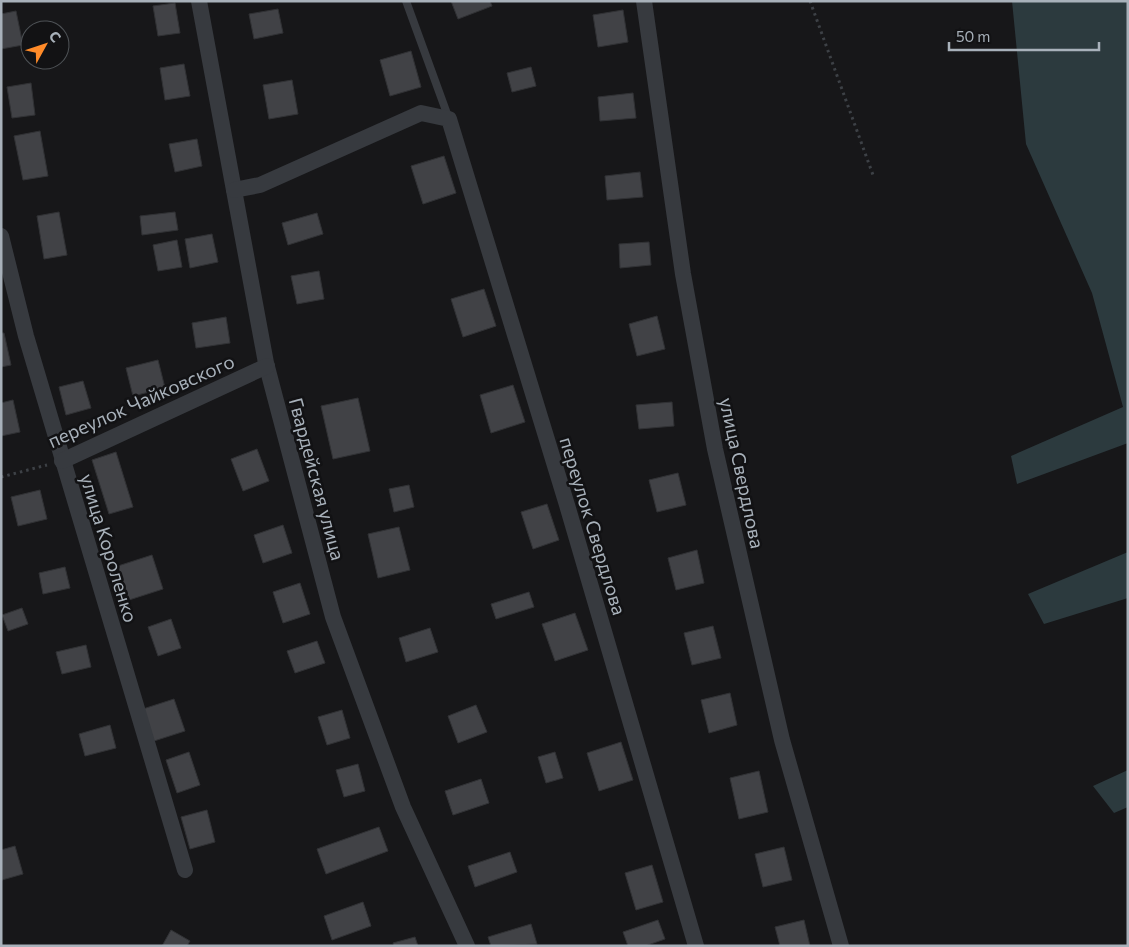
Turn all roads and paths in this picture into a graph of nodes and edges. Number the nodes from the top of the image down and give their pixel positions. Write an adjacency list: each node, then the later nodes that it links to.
1 (199, 1): 7 (street, Гвардейская улица)
2 (406, 1): 5 (lane)
3 (644, 1): 15 (street, улица Свердлова)
4 (810, 1): 6 (path)
5 (448, 119): 7 (street); 14 (street, переулок Свердлова)
6 (873, 176)
7 (234, 190): 9 (street, Гвардейская улица)
8 (1, 236): 10 (street, улица Короленко)
9 (267, 366): 10 (street, переулок Чайковского); 13 (street, Гвардейская улица)
10 (62, 461): 11 (path, переулок Чайковского); 12 (street, улица Короленко)
11 (1, 477)
12 (185, 870)
13 (467, 946)
14 (696, 946)
15 (841, 946)

